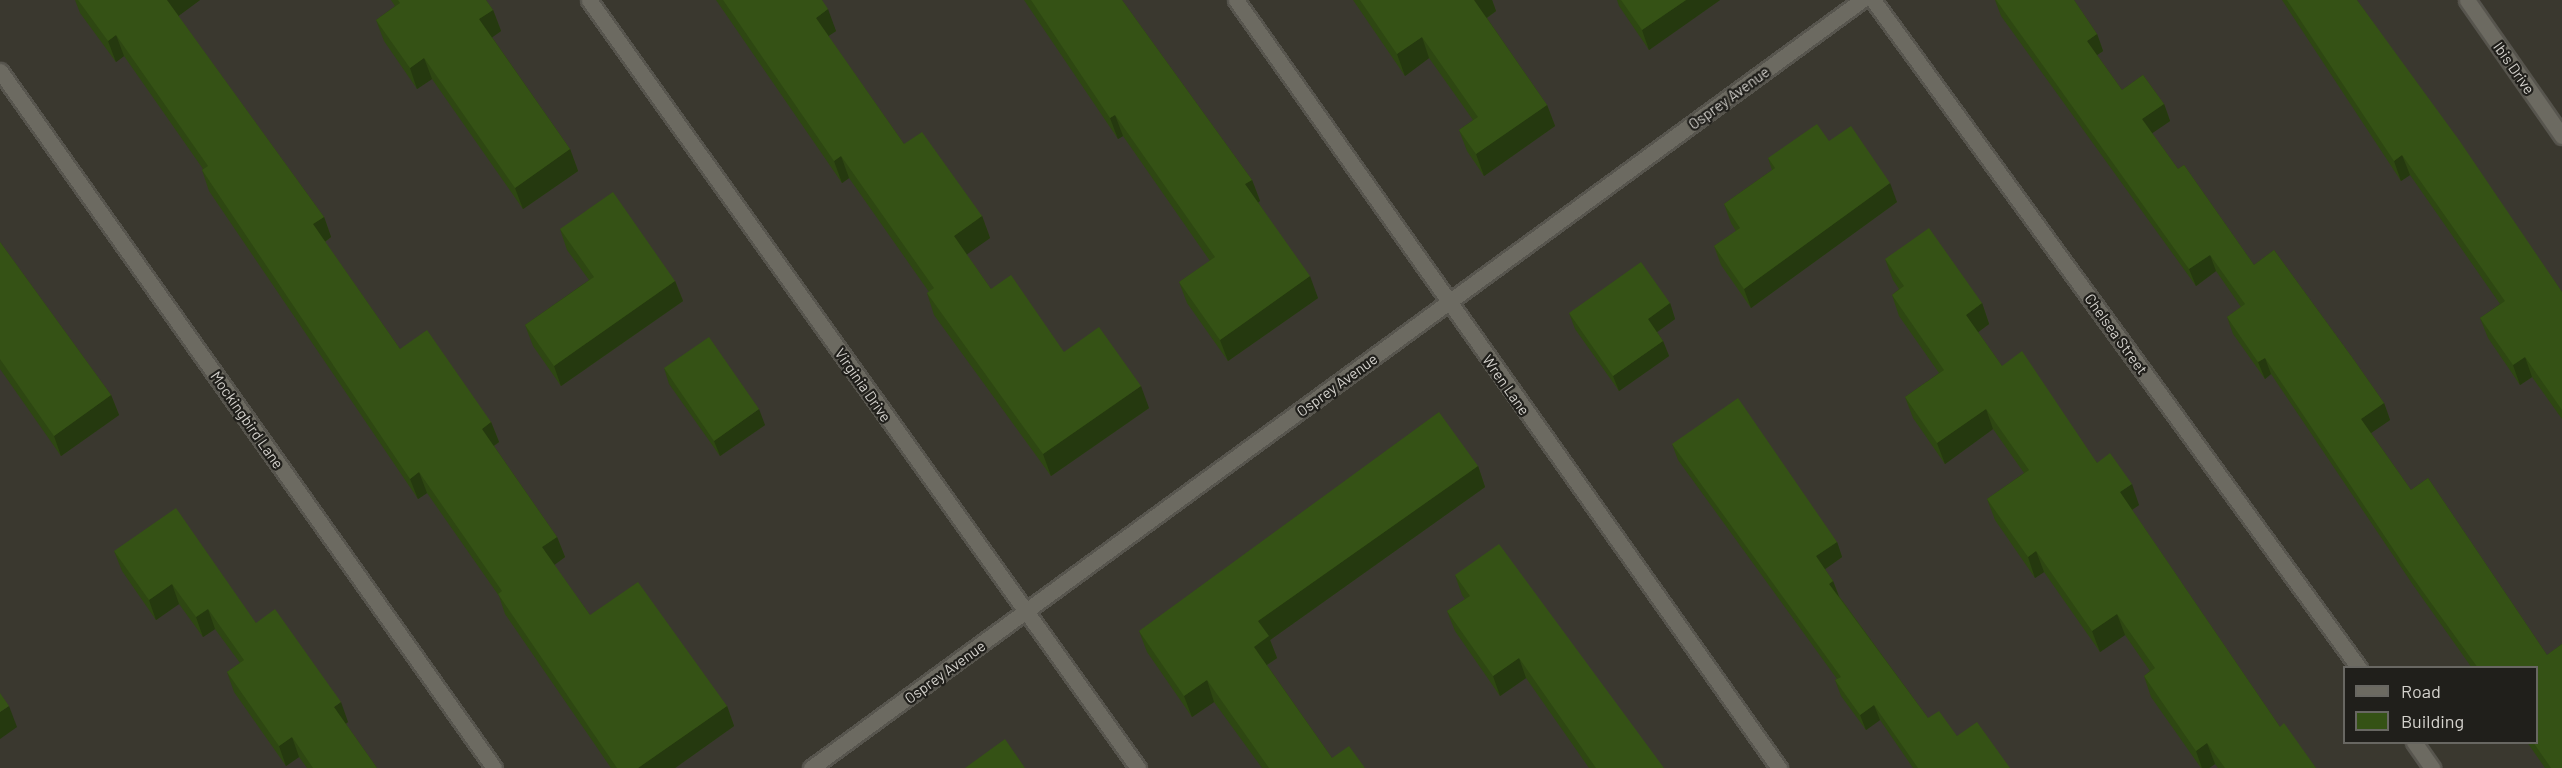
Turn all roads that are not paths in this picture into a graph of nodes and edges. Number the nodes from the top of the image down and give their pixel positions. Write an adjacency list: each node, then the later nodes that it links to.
1 (589, 0): 9 (street, Virginia Drive)
2 (1236, 0): 8 (street, Wren Lane)
3 (1862, 0): 8 (street, Osprey Avenue)
4 (1873, 0): 10 (street, Chelsea Street)
5 (2467, 0): 7 (street, Ibis Drive)
6 (0, 71): 12 (street, Mockingbird Lane)
7 (2562, 136)
8 (1448, 304): 9 (street, Osprey Avenue); 15 (street, Wren Lane)
9 (1025, 614): 13 (street, Osprey Avenue); 14 (street, Virginia Drive)
10 (2358, 666)
11 (2415, 744): 16 (street)
12 (494, 768)
13 (811, 768)
14 (1138, 768)
15 (1779, 768)
16 (2432, 768)

